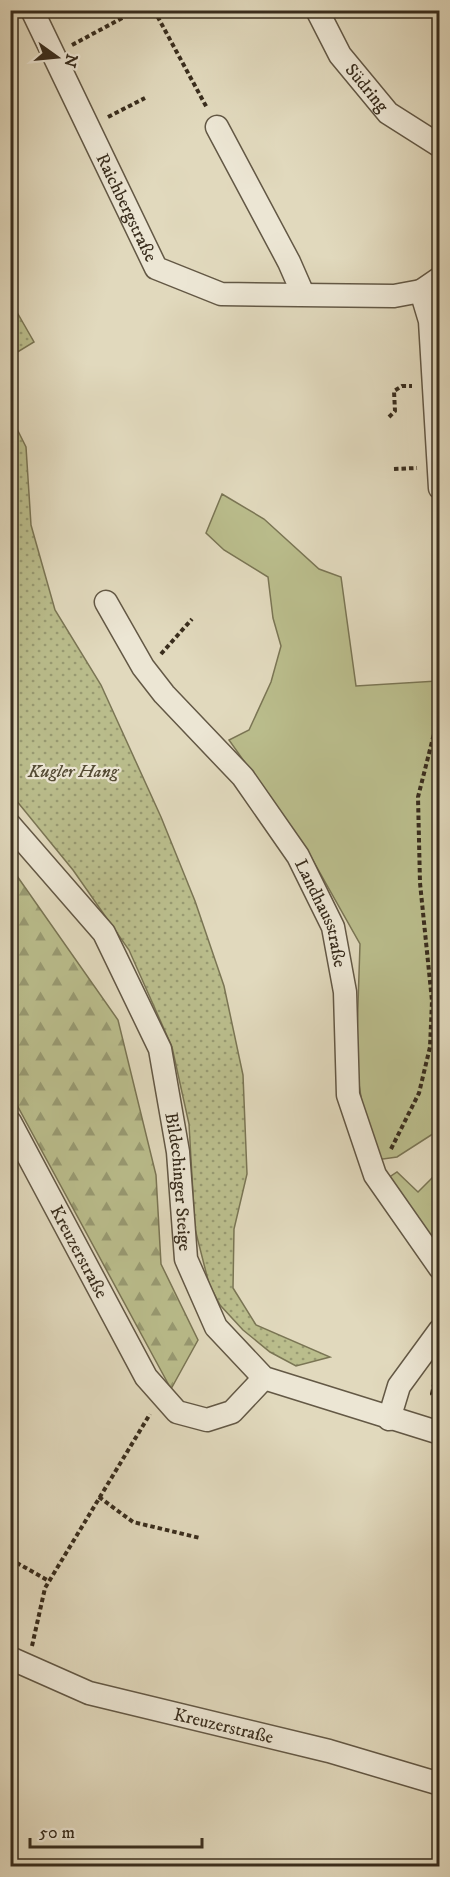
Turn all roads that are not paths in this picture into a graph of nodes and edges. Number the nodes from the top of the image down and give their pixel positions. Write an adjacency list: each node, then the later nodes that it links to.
1 (32, 10): 7 (street, Raichbergstraße)
2 (317, 10): 4 (street, Südring)
3 (217, 127): 7 (street)
4 (440, 146)
5 (440, 278): 6 (street)
6 (421, 291): 7 (street, Raichbergstraße); 8 (street)
7 (303, 294)
8 (440, 488)
9 (106, 602): 12 (street, Landhausstraße)
10 (10, 825): 14 (street, Bildechinger Steige)
11 (10, 1122): 14 (street, Kreuzerstraße)
12 (440, 1268)
13 (440, 1330): 15 (street)
14 (264, 1378): 15 (street, Bildechinger Steige)
15 (389, 1419): 16 (street, Bildechinger Steige)
16 (440, 1433)
17 (19, 1662): 18 (street, Kreuzerstraße)
18 (440, 1784)

